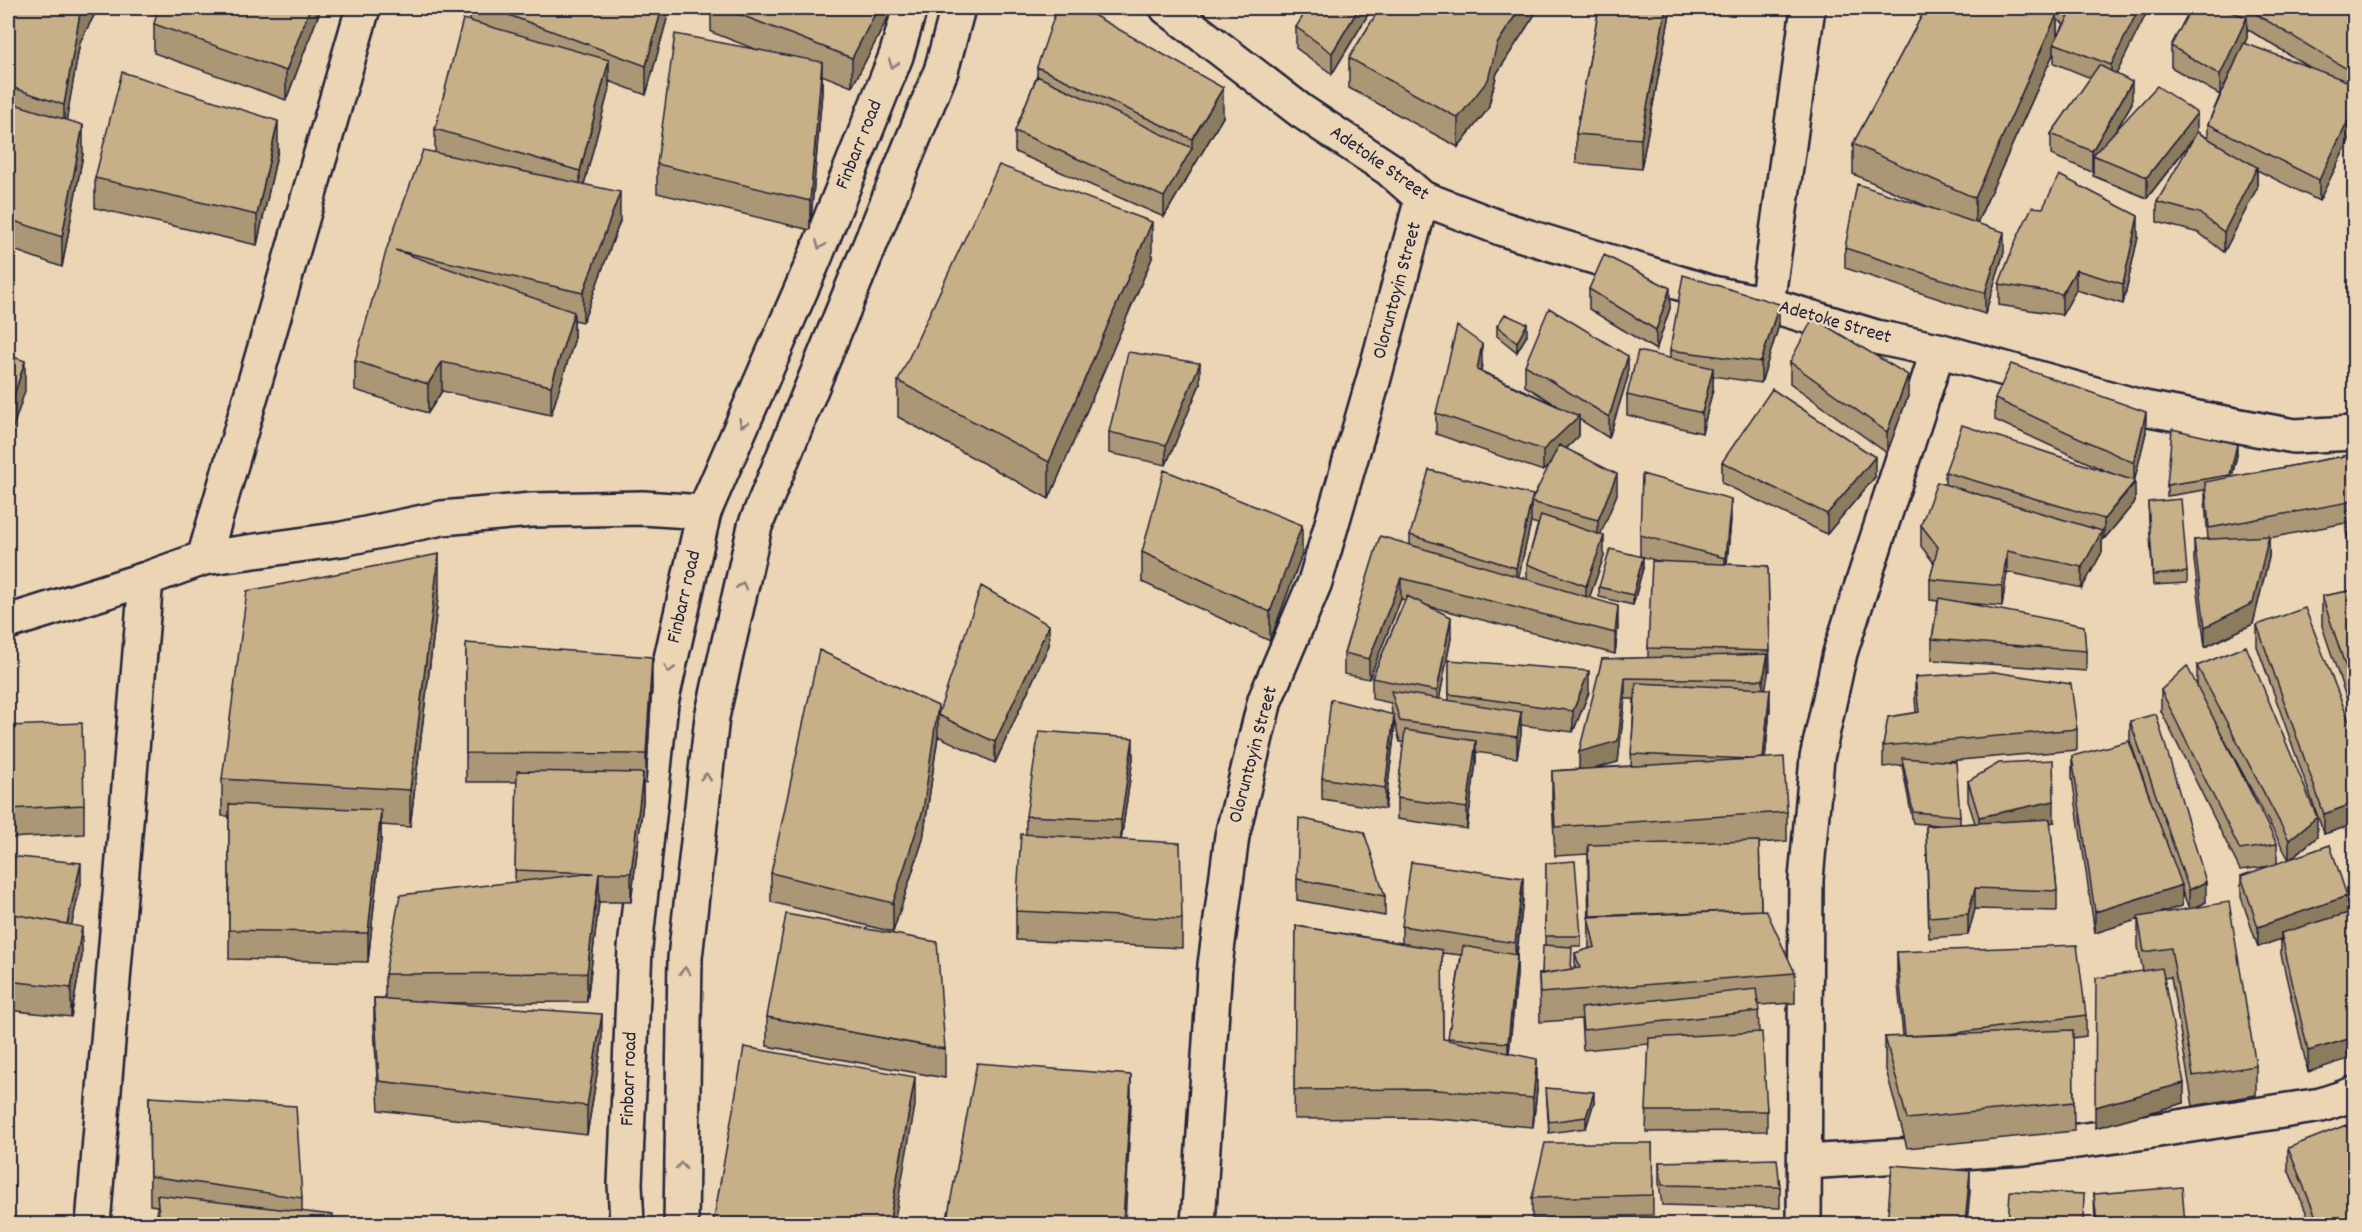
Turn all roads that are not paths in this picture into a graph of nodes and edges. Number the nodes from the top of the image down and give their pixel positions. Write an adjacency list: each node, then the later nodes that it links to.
1 (363, 8): 11 (street)
2 (910, 8): 10 (street, Finbarr road, one-way to 10)
3 (958, 8): 18 (street, one-way to 3)
4 (1167, 8): 6 (street, Adetoke Street)
5 (1808, 8): 7 (street)
6 (1422, 198): 7 (street, Adetoke Street); 19 (street, Oloruntoyin Street)
7 (1767, 304): 8 (street, Adetoke Street)
8 (1938, 350): 9 (street, Adetoke Street); 15 (street)
9 (2355, 433)
10 (704, 512): 11 (street); 17 (street, Finbarr road, one-way to 17)
11 (204, 558): 12 (street)
12 (146, 579): 13 (street); 16 (street)
13 (8, 622)
14 (2355, 1094): 15 (street)
15 (1806, 1162): 20 (street)
16 (93, 1224)
17 (627, 1224)
18 (681, 1224)
19 (1198, 1224)
20 (1804, 1224)

